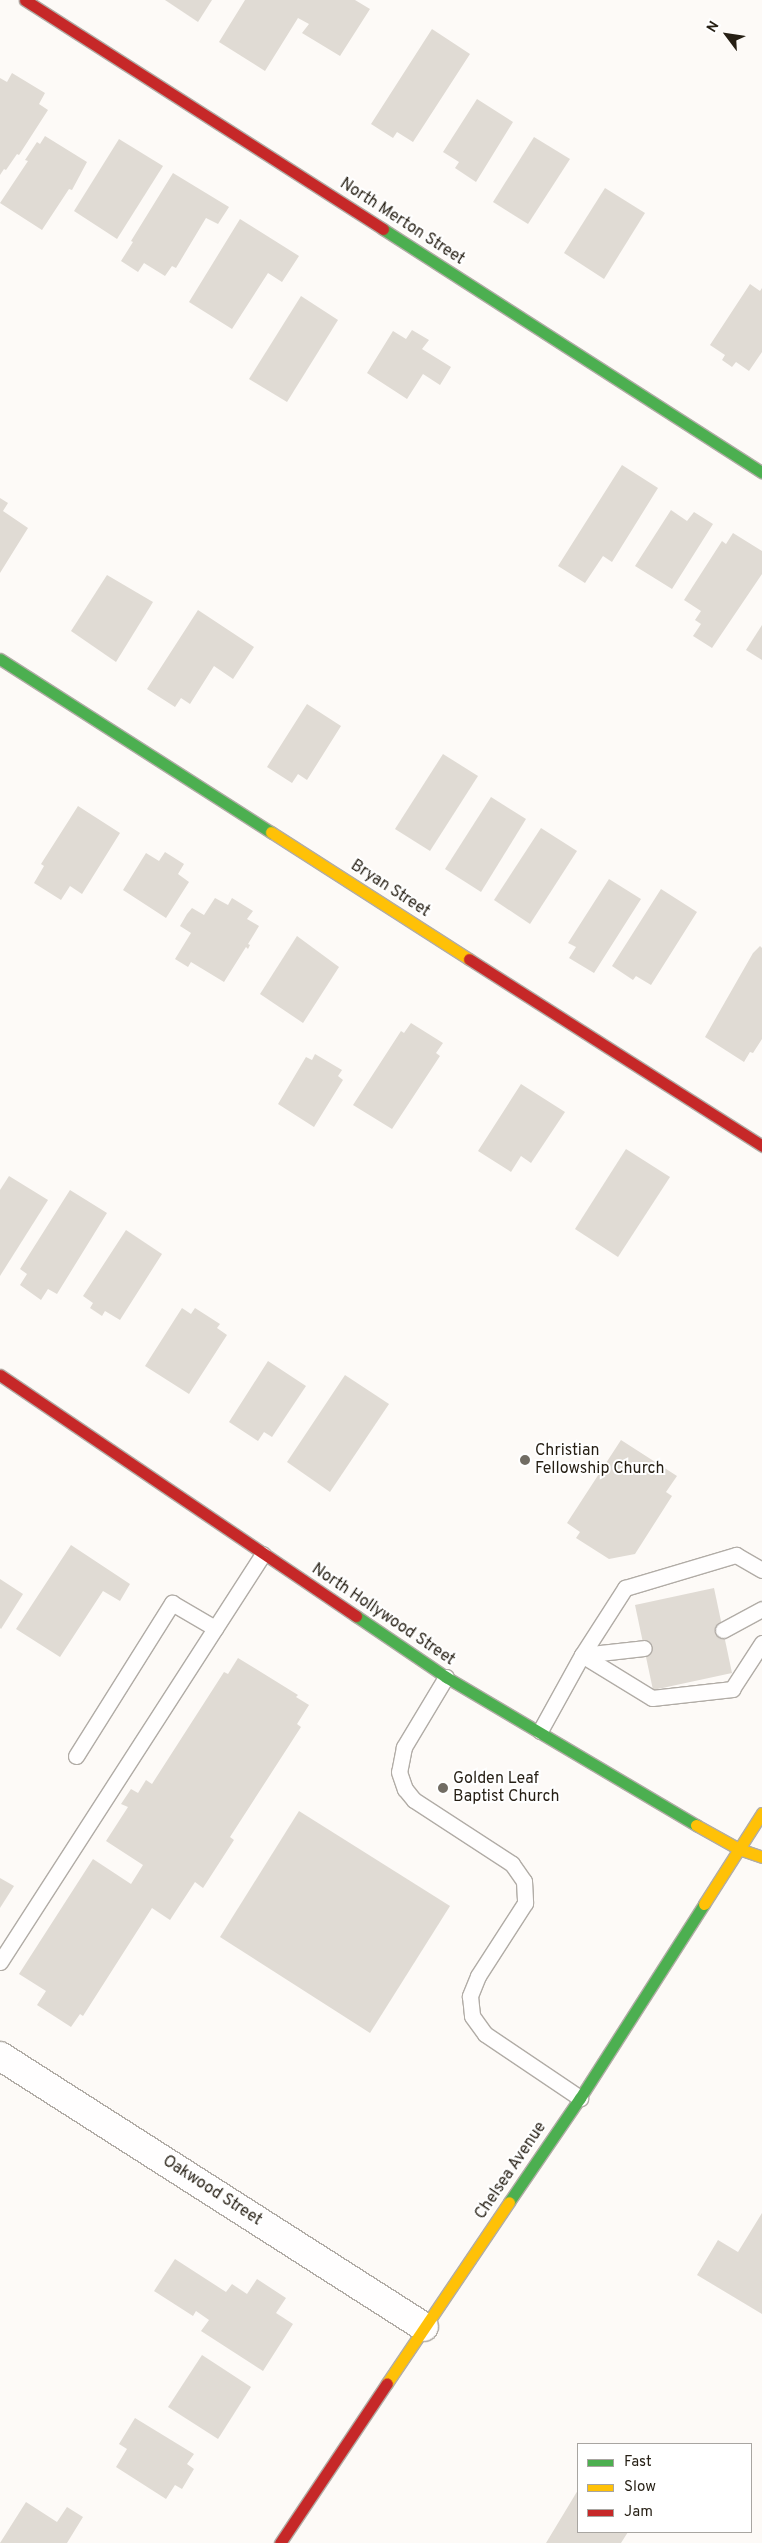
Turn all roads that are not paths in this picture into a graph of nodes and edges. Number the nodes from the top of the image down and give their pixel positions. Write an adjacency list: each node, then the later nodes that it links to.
1 (25, 0): 2 (main road, North Merton Street)
2 (762, 472)
3 (0, 659): 4 (main road, Bryan Street)
4 (762, 1146)
5 (0, 1375): 6 (main road, North Hollywood Street)
6 (263, 1554): 9 (lane); 14 (main road, North Hollywood Street)
7 (762, 1570): 13 (lane)
8 (762, 1609): 10 (lane)
9 (215, 1628): 16 (lane); 20 (lane)
10 (723, 1630)
11 (762, 1643): 13 (lane)
12 (644, 1648): 13 (lane)
13 (582, 1655): 15 (lane)
14 (446, 1677): 15 (main road, North Hollywood Street); 22 (lane)
15 (540, 1732): 18 (main road, North Hollywood Street)
16 (76, 1756)
17 (762, 1813): 18 (main road, Chelsea Avenue)
18 (739, 1849): 19 (main road, North Hollywood Street); 22 (main road, Chelsea Avenue)
19 (762, 1857)
20 (0, 1962)
21 (0, 2056): 23 (street, Oakwood Street)
22 (580, 2098): 23 (main road, Chelsea Avenue)
23 (424, 2326): 24 (main road, Chelsea Avenue)
24 (280, 2543)

